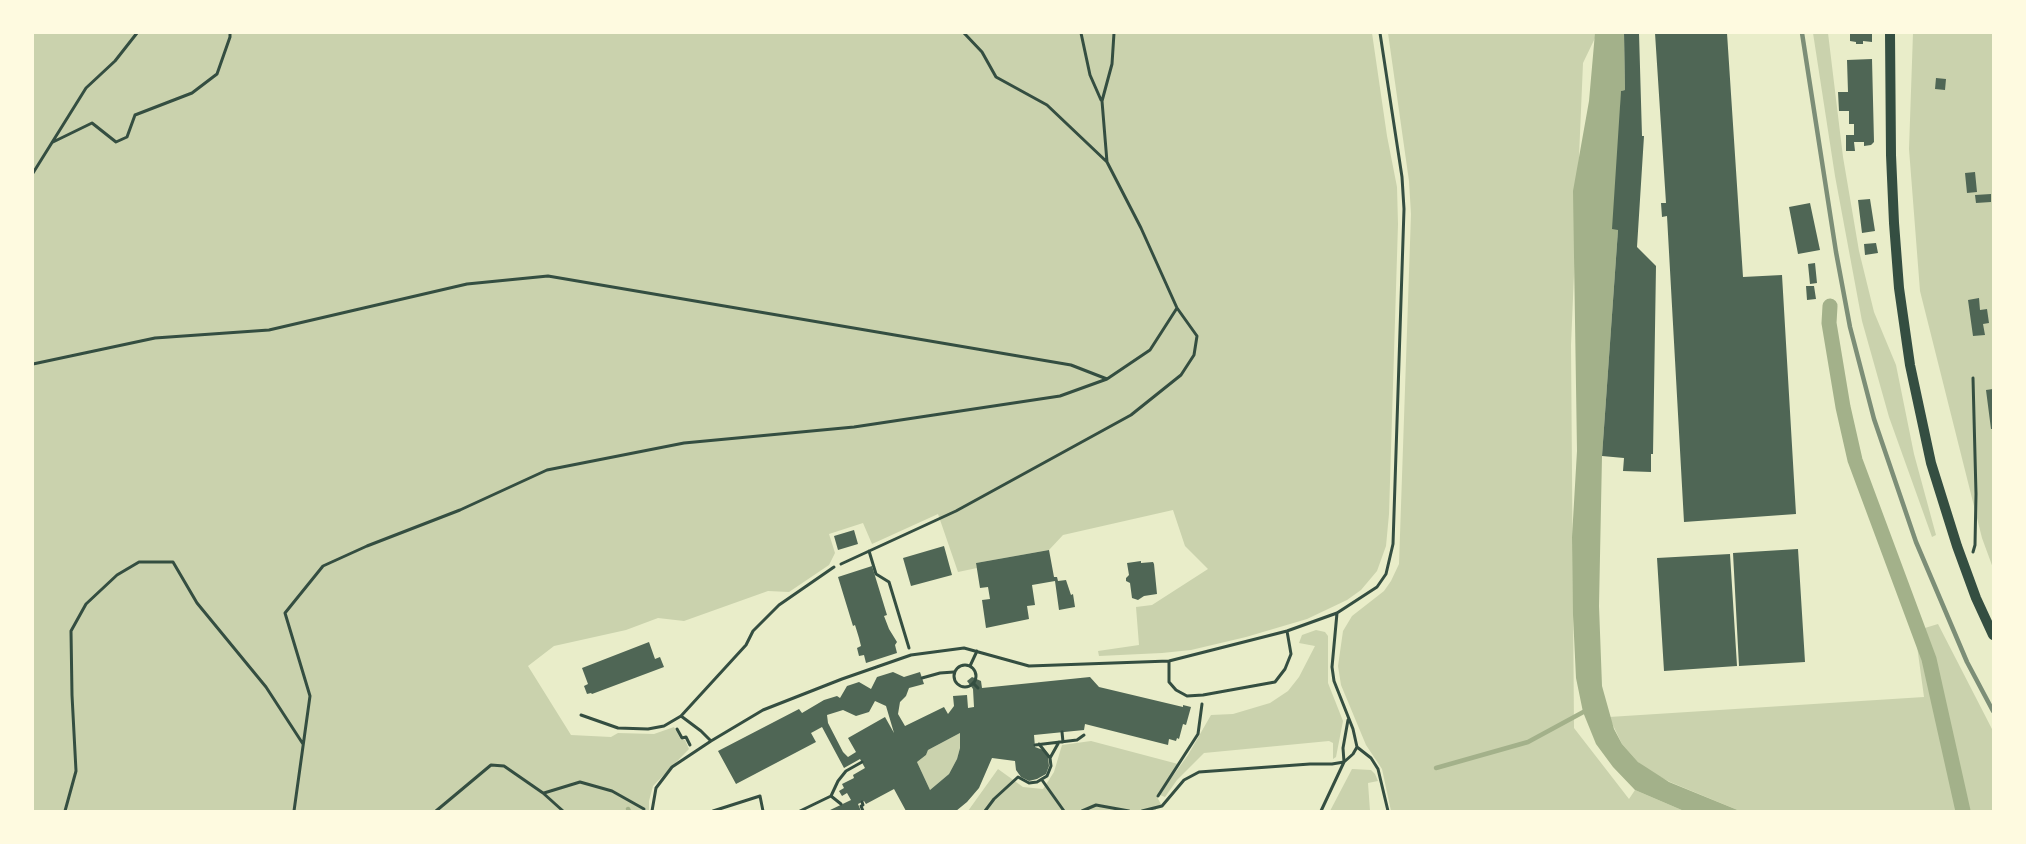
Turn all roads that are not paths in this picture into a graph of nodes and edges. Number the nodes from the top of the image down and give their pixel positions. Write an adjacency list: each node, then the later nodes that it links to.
1 (1380, 33): 4 (lane)
2 (1890, 33): 6 (main road)
3 (834, 567): 11 (lane)
4 (1338, 613): 5 (lane); 12 (lane)
5 (1287, 631): 8 (lane); 8 (lane)
6 (1993, 635)
7 (977, 651): 8 (lane); 9 (lane); 13 (lane)
8 (1169, 661)
9 (970, 666): 9 (lane)
10 (581, 715): 11 (lane)
11 (681, 716): 13 (lane)
12 (1349, 718): 14 (lane); 15 (lane)
13 (711, 741): 16 (lane)
14 (1357, 747): 15 (lane); 21 (lane)
15 (1344, 762): 19 (lane); 20 (lane)
16 (650, 811)
17 (1082, 811): 18 (lane)
18 (1129, 811)
19 (1142, 811)
20 (1321, 811)
21 (1388, 811)

